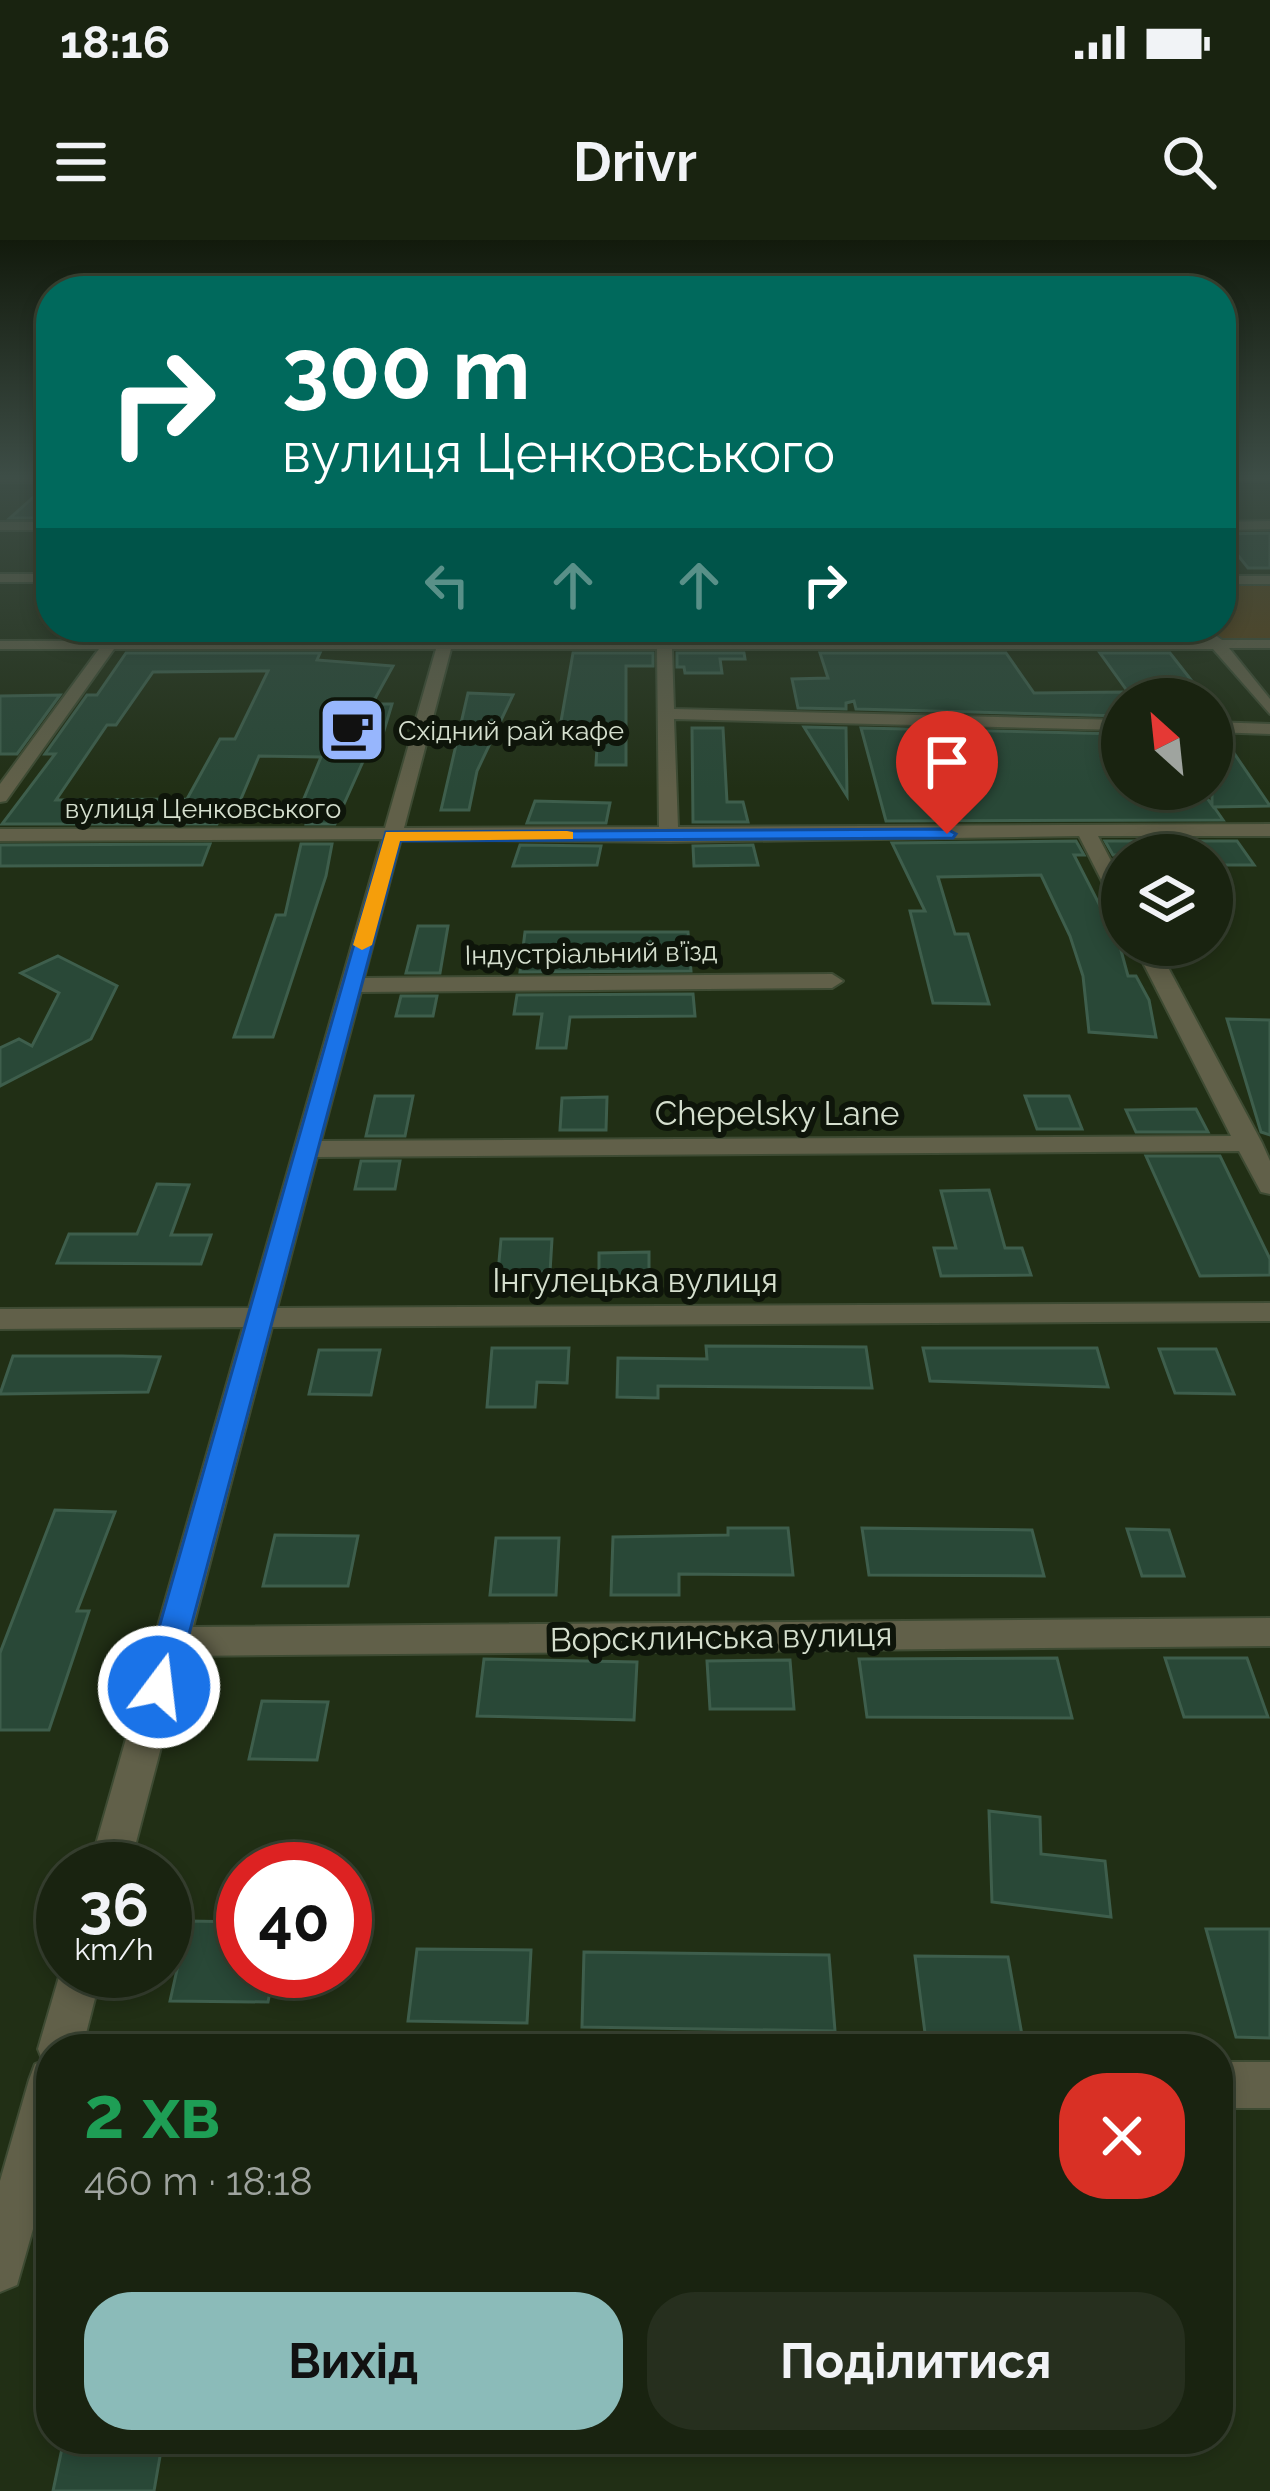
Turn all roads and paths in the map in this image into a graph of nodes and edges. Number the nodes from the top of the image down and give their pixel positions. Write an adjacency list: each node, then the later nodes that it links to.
1 (1236, 580): 2 (street)
2 (1270, 580)
3 (222, 642): 9 (street)
4 (445, 642): 21 (street)
5 (592, 642): 10 (street)
6 (1215, 642): 11 (street)
7 (1270, 644): 11 (street)
8 (0, 645): 9 (street)
9 (110, 645): 17 (street)
10 (664, 645): 11 (street); 13 (street)
11 (1217, 645): 12 (street)
12 (1270, 709)
13 (662, 714): 14 (street); 22 (street)
14 (1101, 724)
15 (1233, 728): 16 (street)
16 (1270, 729)
17 (0, 797)
18 (1270, 830): 19 (street, вулиця Ценковського)
19 (1087, 833): 22 (street, вулиця Ценковського); 23 (street)
20 (0, 835): 21 (street, вулиця Ценковського)
21 (392, 836): 22 (street, вулиця Ценковського); 26 (street)
22 (669, 836)
23 (1101, 860)
24 (1156, 966): 27 (street)
25 (832, 980): 26 (street, Індустріальний в’їзд)
26 (351, 985): 28 (street)
27 (1249, 1143): 28 (street, Chepelsky Lane); 29 (street)
28 (306, 1149): 32 (street)
29 (1270, 1186)
30 (1270, 1312): 32 (street, Інгулецька вулиця)
31 (0, 1319): 32 (street, Інгулецька вулиця)
32 (259, 1319): 34 (street)
33 (1270, 1632): 34 (street, Ворсклинська вулиця)
34 (171, 1642): 35 (street)
35 (116, 1842)
36 (74, 1998): 37 (street)
37 (64, 2034)
38 (1233, 2085): 39 (street)
39 (1270, 2085)
40 (36, 2137): 41 (street)
41 (0, 2268)

